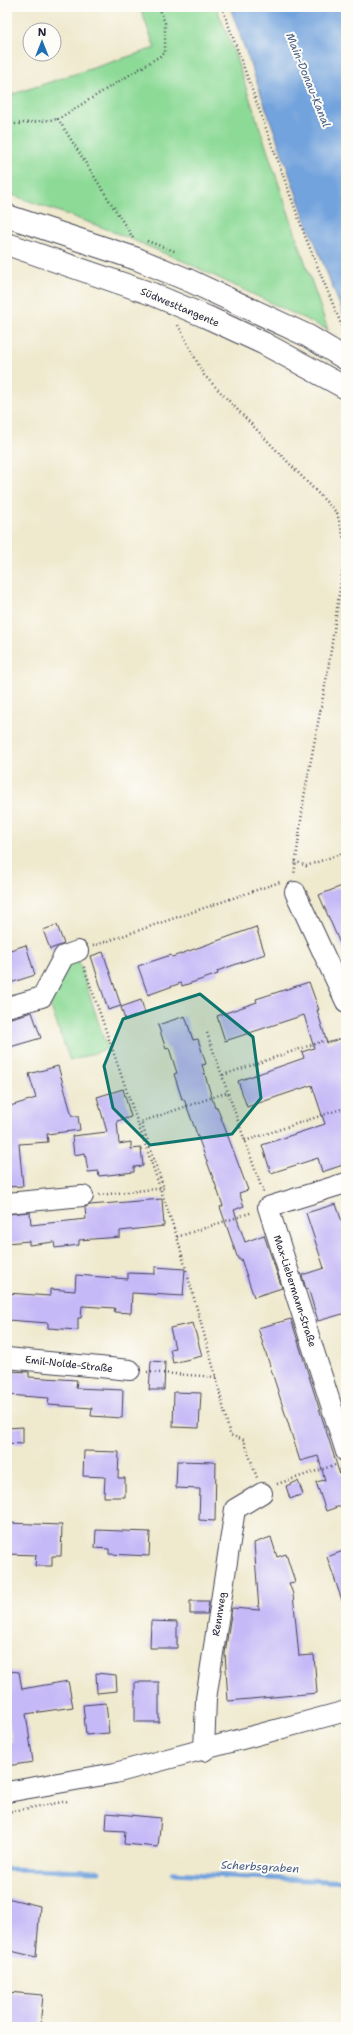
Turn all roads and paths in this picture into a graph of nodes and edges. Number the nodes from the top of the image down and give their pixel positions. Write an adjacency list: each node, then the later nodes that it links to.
1 (159, 7): 3 (path)
2 (222, 7): 11 (path)
3 (58, 119): 4 (path); 6 (path)
4 (7, 125)
5 (7, 216): 12 (highway, bridge)
6 (133, 238)
7 (150, 242): 9 (path)
8 (7, 244): 13 (highway, Südwesttangente, bridge)
9 (177, 252)
10 (178, 325): 14 (path)
11 (346, 336)
12 (346, 359)
13 (346, 388)
14 (345, 560): 16 (path)
15 (346, 852): 16 (path)
16 (294, 861): 17 (path)
17 (296, 892): 18 (path); 19 (street)
18 (78, 951): 20 (street); 28 (path)
19 (346, 1002)
20 (7, 1007)
21 (208, 1033): 23 (path)
22 (323, 1042): 23 (path)
23 (223, 1075): 24 (path)
24 (228, 1092): 26 (path); 28 (path)
25 (344, 1108): 26 (path)
26 (245, 1141): 31 (path)
27 (346, 1183): 31 (street)
28 (160, 1188): 29 (path); 32 (path)
29 (83, 1196): 30 (street)
30 (7, 1203)
31 (268, 1207): 32 (path); 36 (street, Max-Liebermann-Straße)
32 (177, 1237): 35 (path)
33 (7, 1358): 34 (street, Emil-Nolde-Straße)
34 (130, 1370): 35 (path)
35 (216, 1376): 37 (path)
36 (341, 1458): 37 (path)
37 (262, 1493): 39 (street, Rennweg)
38 (346, 1711): 39 (street)
39 (204, 1751): 40 (street)
40 (7, 1792)
41 (346, 2025): 42 (path)
42 (343, 2027)

